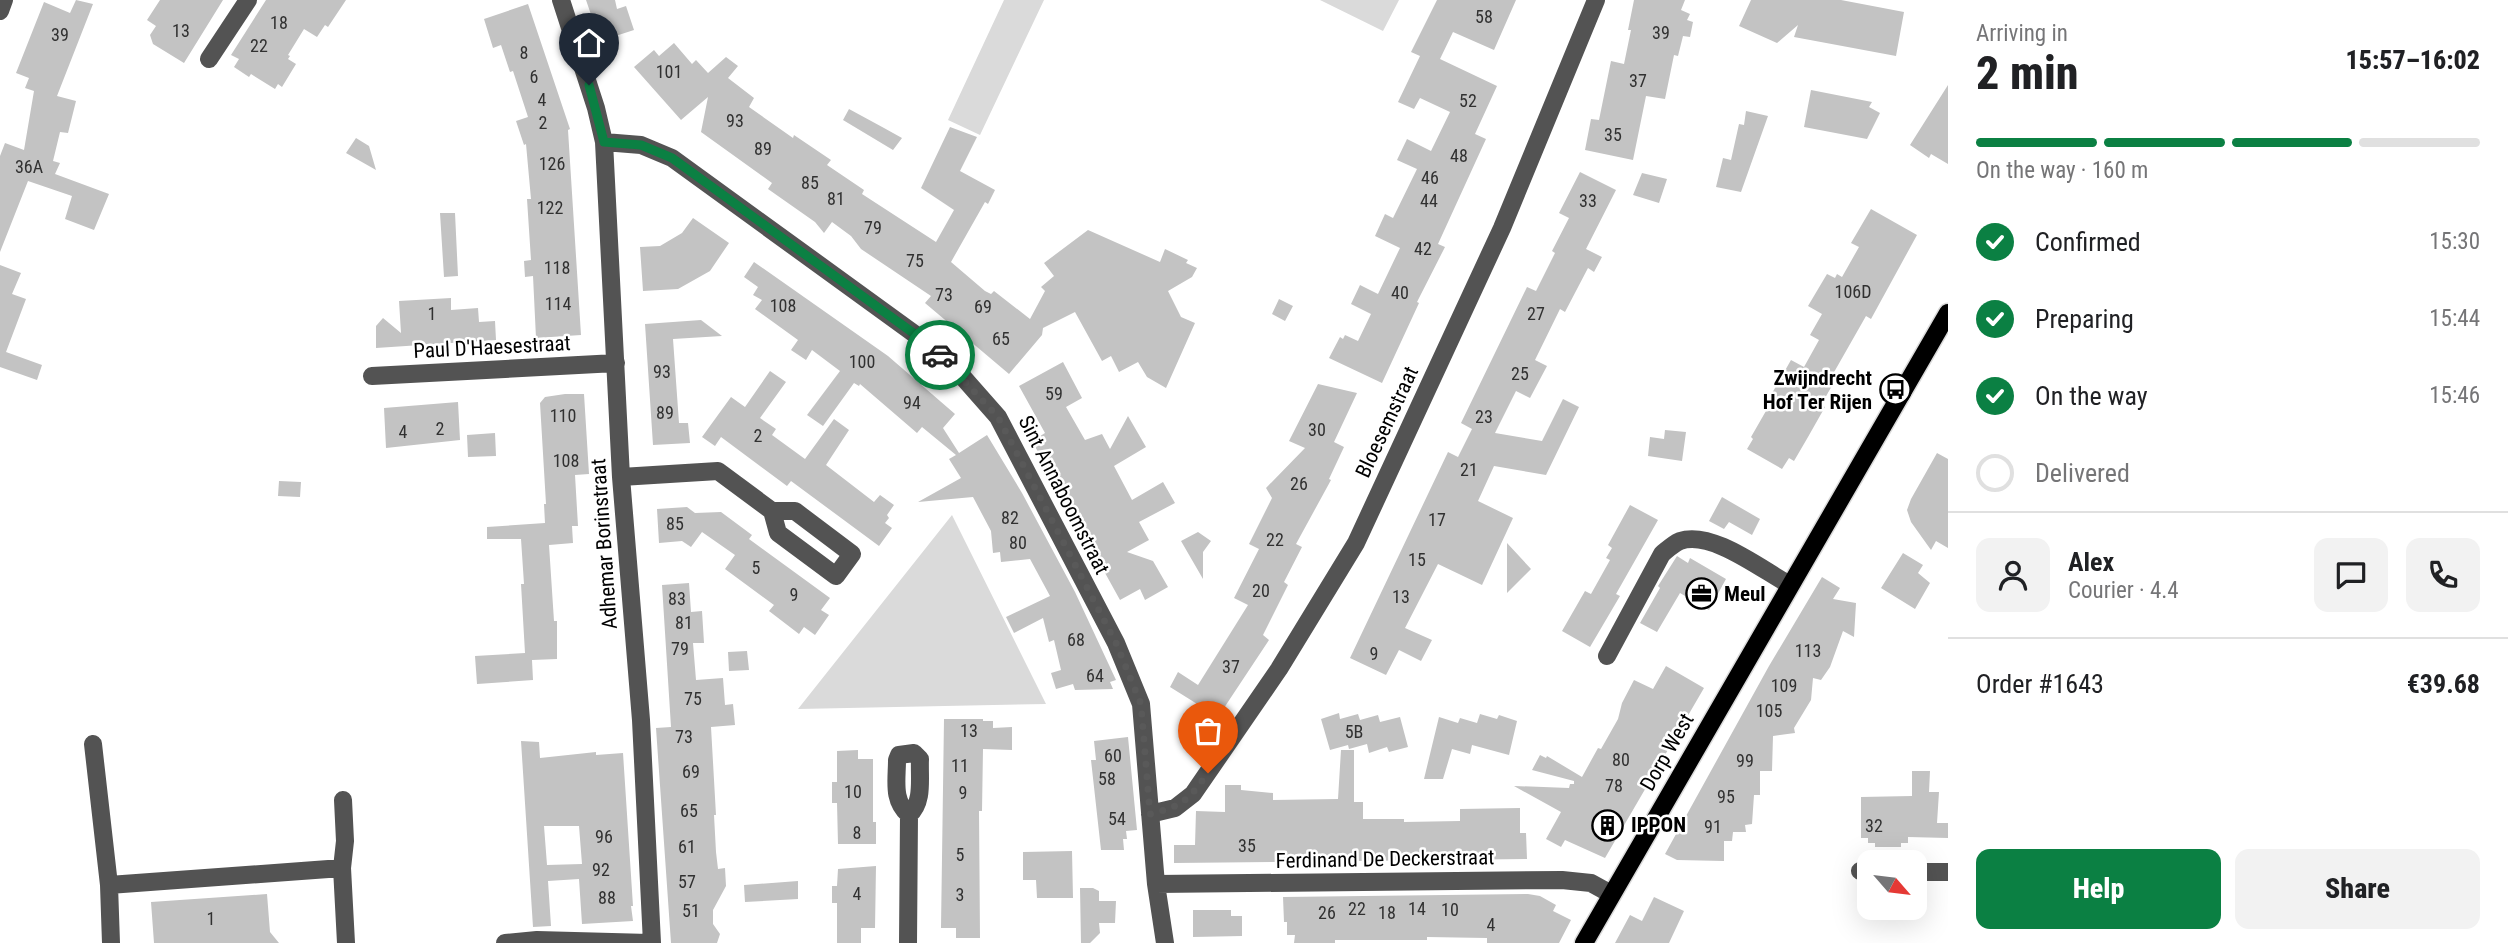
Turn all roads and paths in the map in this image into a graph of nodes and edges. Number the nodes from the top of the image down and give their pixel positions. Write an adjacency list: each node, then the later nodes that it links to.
1 (4, 0): 5 (street)
2 (248, 0): 6 (street)
3 (561, 0): 7 (street, Adhemar Borinstraat)
4 (1596, 0): 17 (street, Bloesemstraat)
5 (0, 11)
6 (209, 59)
7 (604, 142): 9 (street, Adhemar Borinstraat); 17 (street, Sint Annaboomstraat)
8 (1948, 313): 13 (main road, Dorp West)
9 (616, 363): 10 (street, Paul D'Haesestraat); 11 (street, Adhemar Borinstraat)
10 (372, 376)
11 (621, 477): 12 (street); 29 (street, Adhemar Borinstraat)
12 (772, 511)
13 (1790, 585): 14 (street); 24 (main road, Dorp West)
14 (1607, 656)
15 (93, 744): 23 (street)
16 (343, 800): 19 (street)
17 (1150, 814): 22 (street, Sint Annaboomstraat)
18 (909, 816): 30 (street)
19 (342, 869): 23 (street); 27 (street)
20 (1927, 872): 21 (street)
21 (1948, 872)
22 (1156, 884): 24 (street, Ferdinand De Deckerstraat); 31 (street, Sint Annaboomstraat)
23 (109, 885): 26 (street)
24 (1611, 894): 32 (main road, Dorp West)
25 (537, 942): 28 (street); 29 (street)
26 (111, 943)
27 (346, 943)
28 (505, 943)
29 (650, 943)
30 (908, 943)
31 (1165, 943)
32 (1584, 943)

